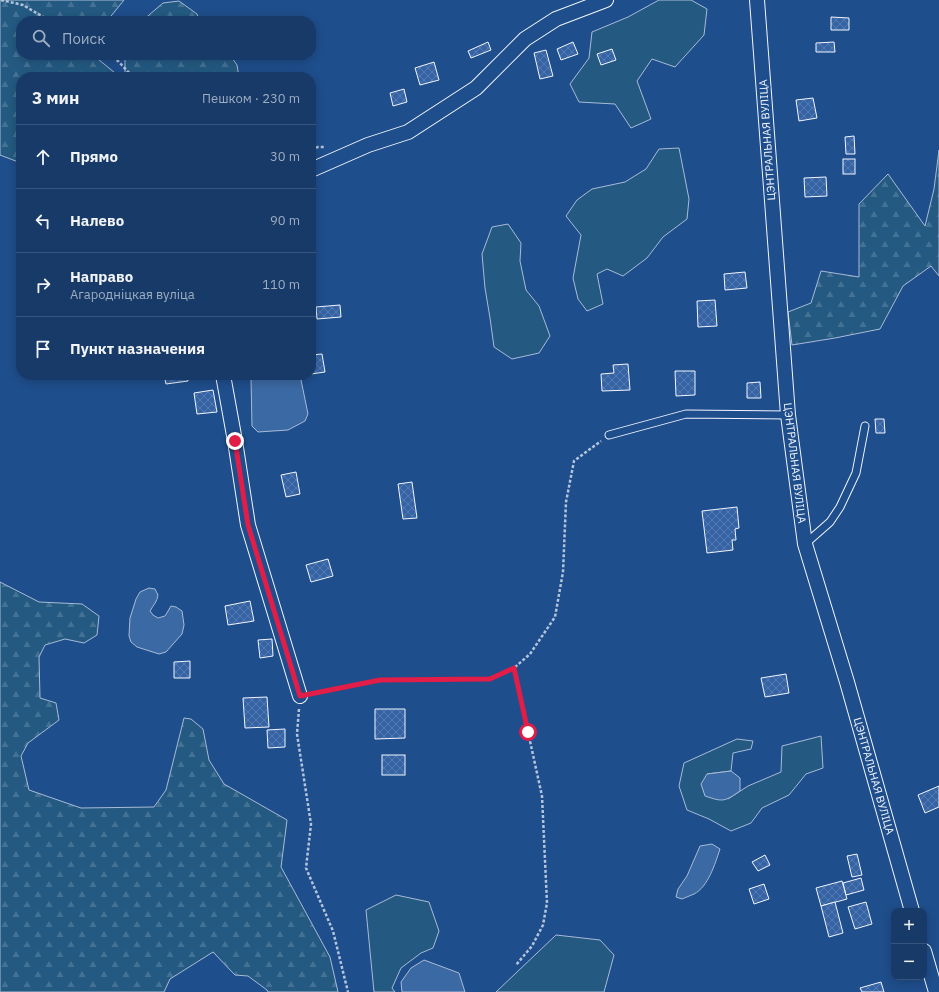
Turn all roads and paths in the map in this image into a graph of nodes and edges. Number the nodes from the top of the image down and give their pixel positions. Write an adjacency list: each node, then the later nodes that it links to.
1 (1, 0): 4 (path)
2 (606, 0): 7 (street)
3 (757, 0): 9 (street, ЦЭНТРАЛЬНАЯ ВУЛІЦА)
4 (42, 16)
5 (116, 60): 6 (path)
6 (128, 72)
7 (316, 168)
8 (224, 380): 14 (street)
9 (788, 415): 11 (lane); 12 (street, ЦЭНТРАЛЬНАЯ ВУЛІЦА)
10 (865, 426): 12 (lane)
11 (609, 435): 13 (path)
12 (805, 544): 15 (street, ЦЭНТРАЛЬНАЯ ВУЛІЦА)
13 (514, 668): 14 (path); 17 (path)
14 (300, 696): 18 (path)
15 (911, 908)
16 (927, 961): 19 (street)
17 (516, 965)
18 (348, 992)
19 (936, 992)

